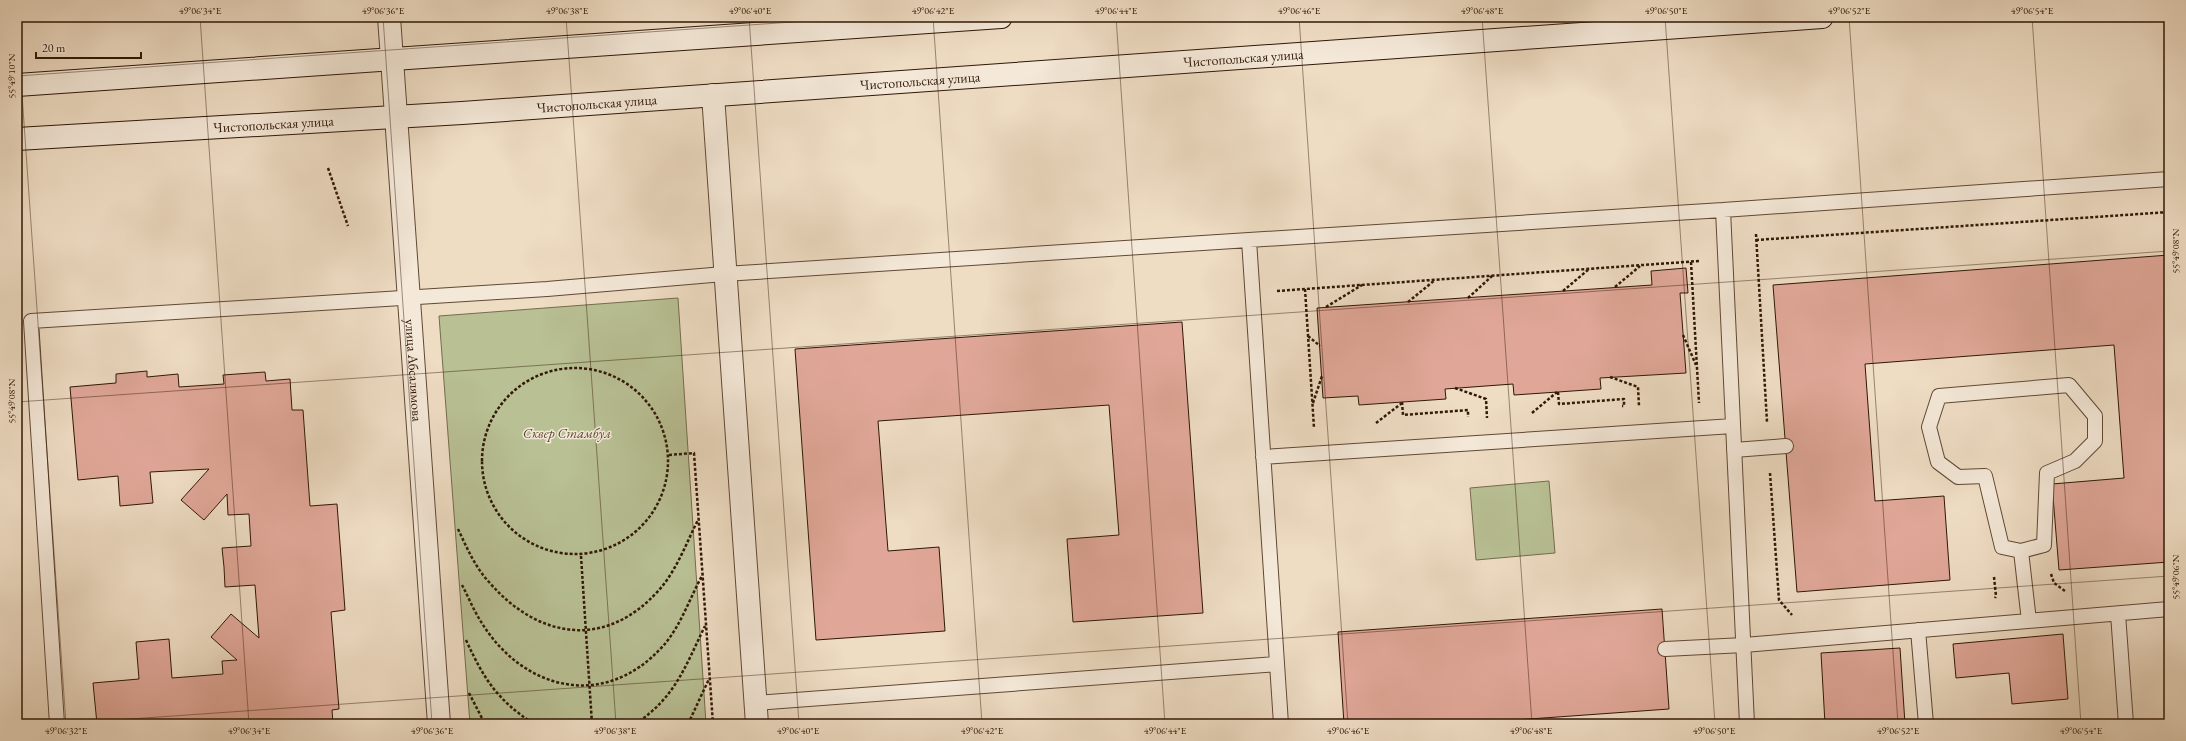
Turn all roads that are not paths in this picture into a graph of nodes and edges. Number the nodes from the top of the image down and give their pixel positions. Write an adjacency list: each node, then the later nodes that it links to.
1 (389, 17): 5 (main road, улица Абсалямова)
2 (1001, 17): 4 (main road)
3 (1822, 17): 7 (main road, Чистопольская улица)
4 (830, 23): 5 (main road)
5 (393, 59): 6 (main road); 8 (main road, улица Абсалямова)
6 (17, 84)
7 (713, 95): 8 (main road, Чистопольская улица); 13 (main road)
8 (397, 117): 9 (main road, Чистопольская улица); 14 (main road, улица Абсалямова)
9 (17, 139)
10 (2169, 179): 11 (lane)
11 (1723, 210): 12 (lane); 15 (lane)
12 (1249, 240): 13 (lane); 18 (lane)
13 (724, 274): 14 (lane); 27 (main road)
14 (410, 297): 28 (lane); 29 (main road, улица Абсалямова)
15 (1733, 426): 17 (lane); 18 (lane)
16 (1786, 446): 17 (lane)
17 (1734, 450): 24 (lane)
18 (1263, 457): 26 (lane)
19 (2021, 551): 19 (lane); 22 (lane)
20 (2169, 609): 21 (lane)
21 (2118, 614): 22 (lane); 33 (lane)
22 (2029, 621): 23 (lane)
23 (1918, 630): 24 (lane); 32 (lane)
24 (1744, 644): 25 (lane); 31 (lane)
25 (1665, 649)
26 (1277, 664): 27 (lane); 30 (lane)
27 (757, 714)
28 (57, 724)
29 (440, 724)
30 (1280, 724)
31 (1747, 724)
32 (1926, 724)
33 (2126, 724)

